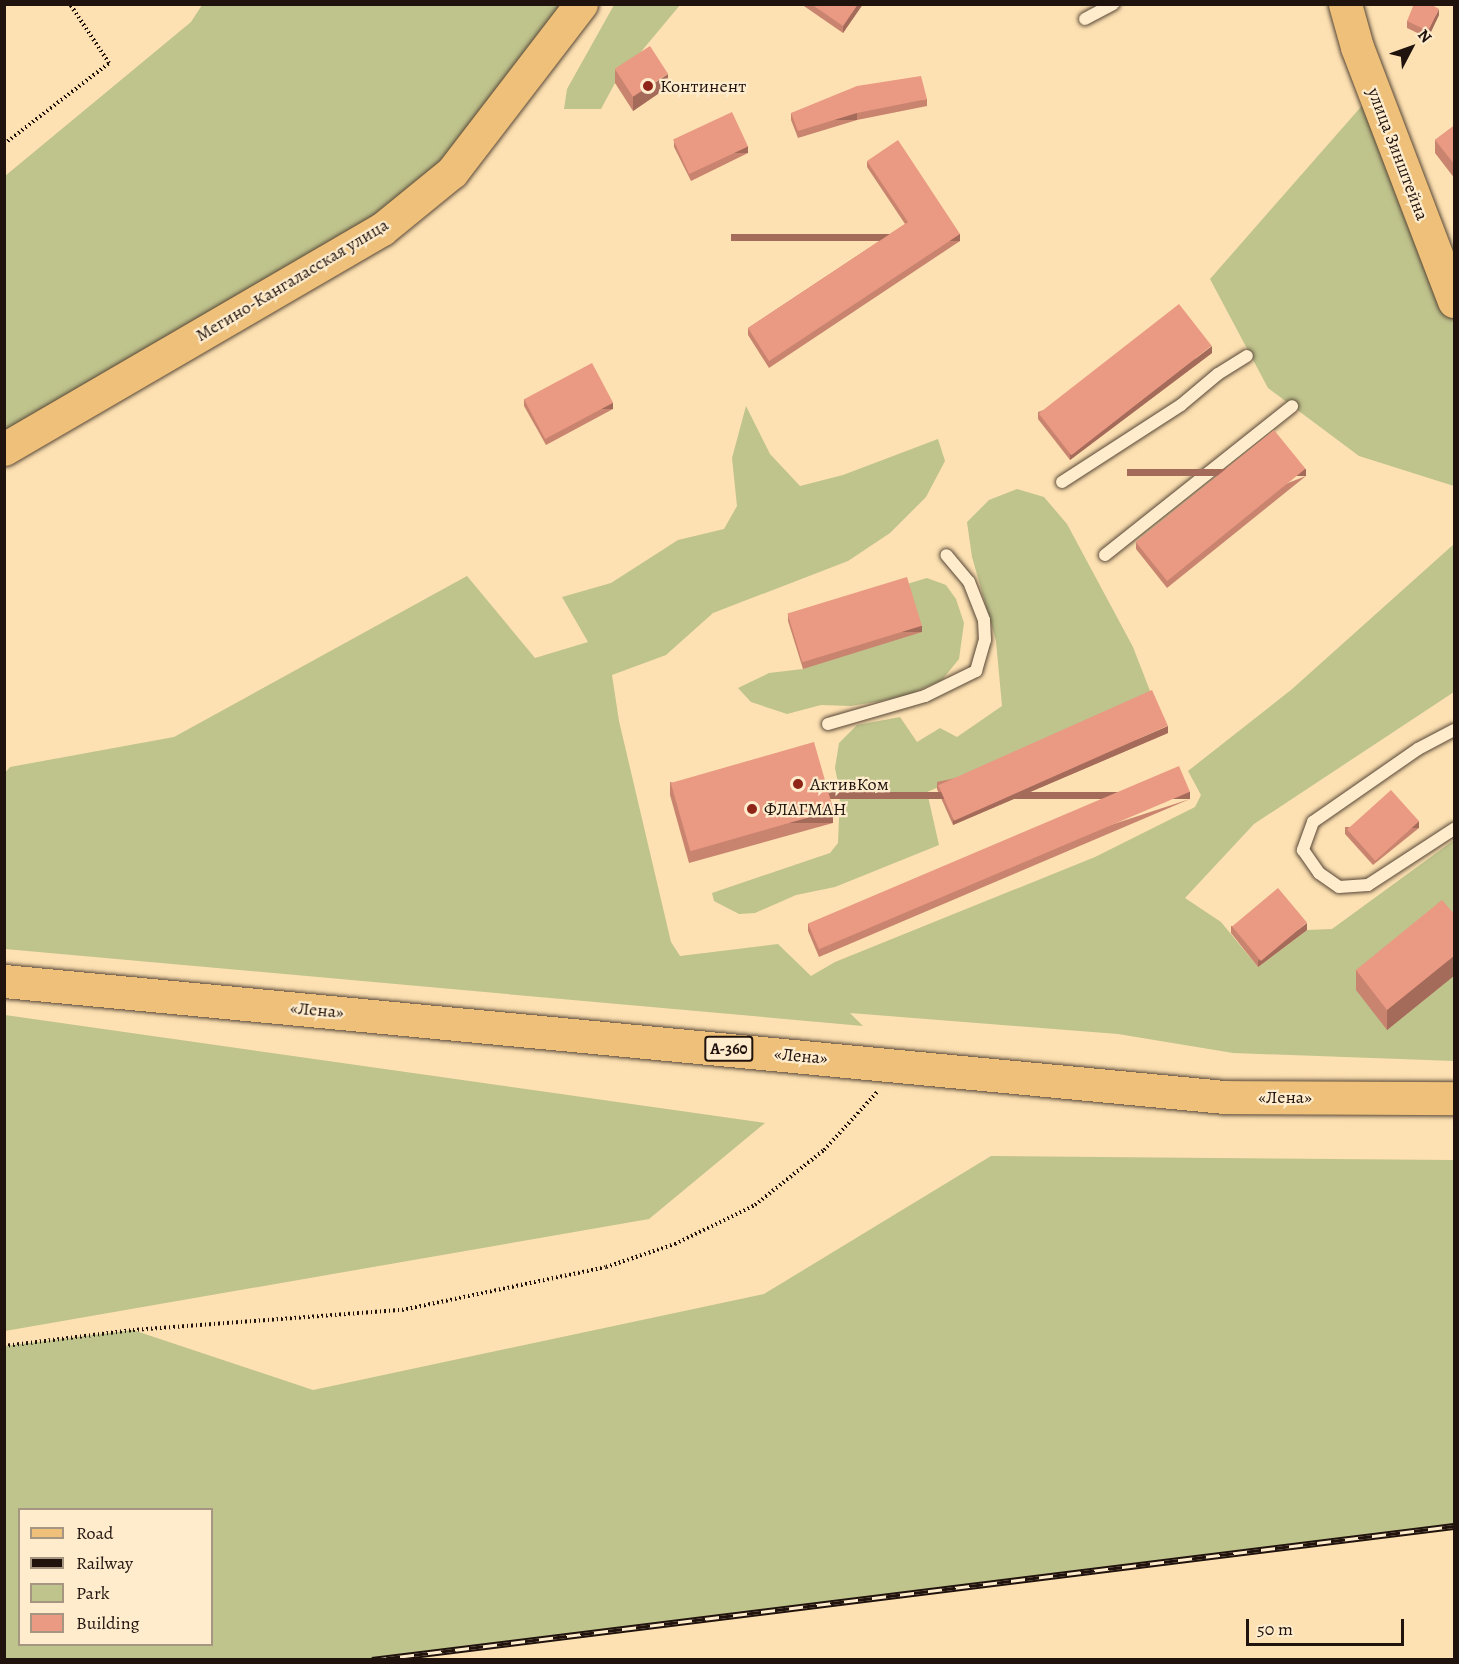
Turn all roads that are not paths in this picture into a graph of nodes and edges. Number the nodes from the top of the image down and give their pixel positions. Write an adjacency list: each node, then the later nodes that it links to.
1 (581, 4): 8 (main road, Мегино-Кангаласская улица)
2 (1113, 4): 4 (lane)
3 (1345, 4): 5 (main road, улица Зинштейна)
4 (1085, 19)
5 (1455, 301)
6 (1247, 356): 9 (lane)
7 (1292, 406): 11 (lane)
8 (4, 449)
9 (1062, 482)
10 (946, 555): 12 (lane)
11 (1105, 555)
12 (828, 724)
13 (1455, 730): 14 (lane)
14 (1455, 829)
15 (4, 981): 16 (main road, «Лена» / А-360)
16 (1455, 1098)

